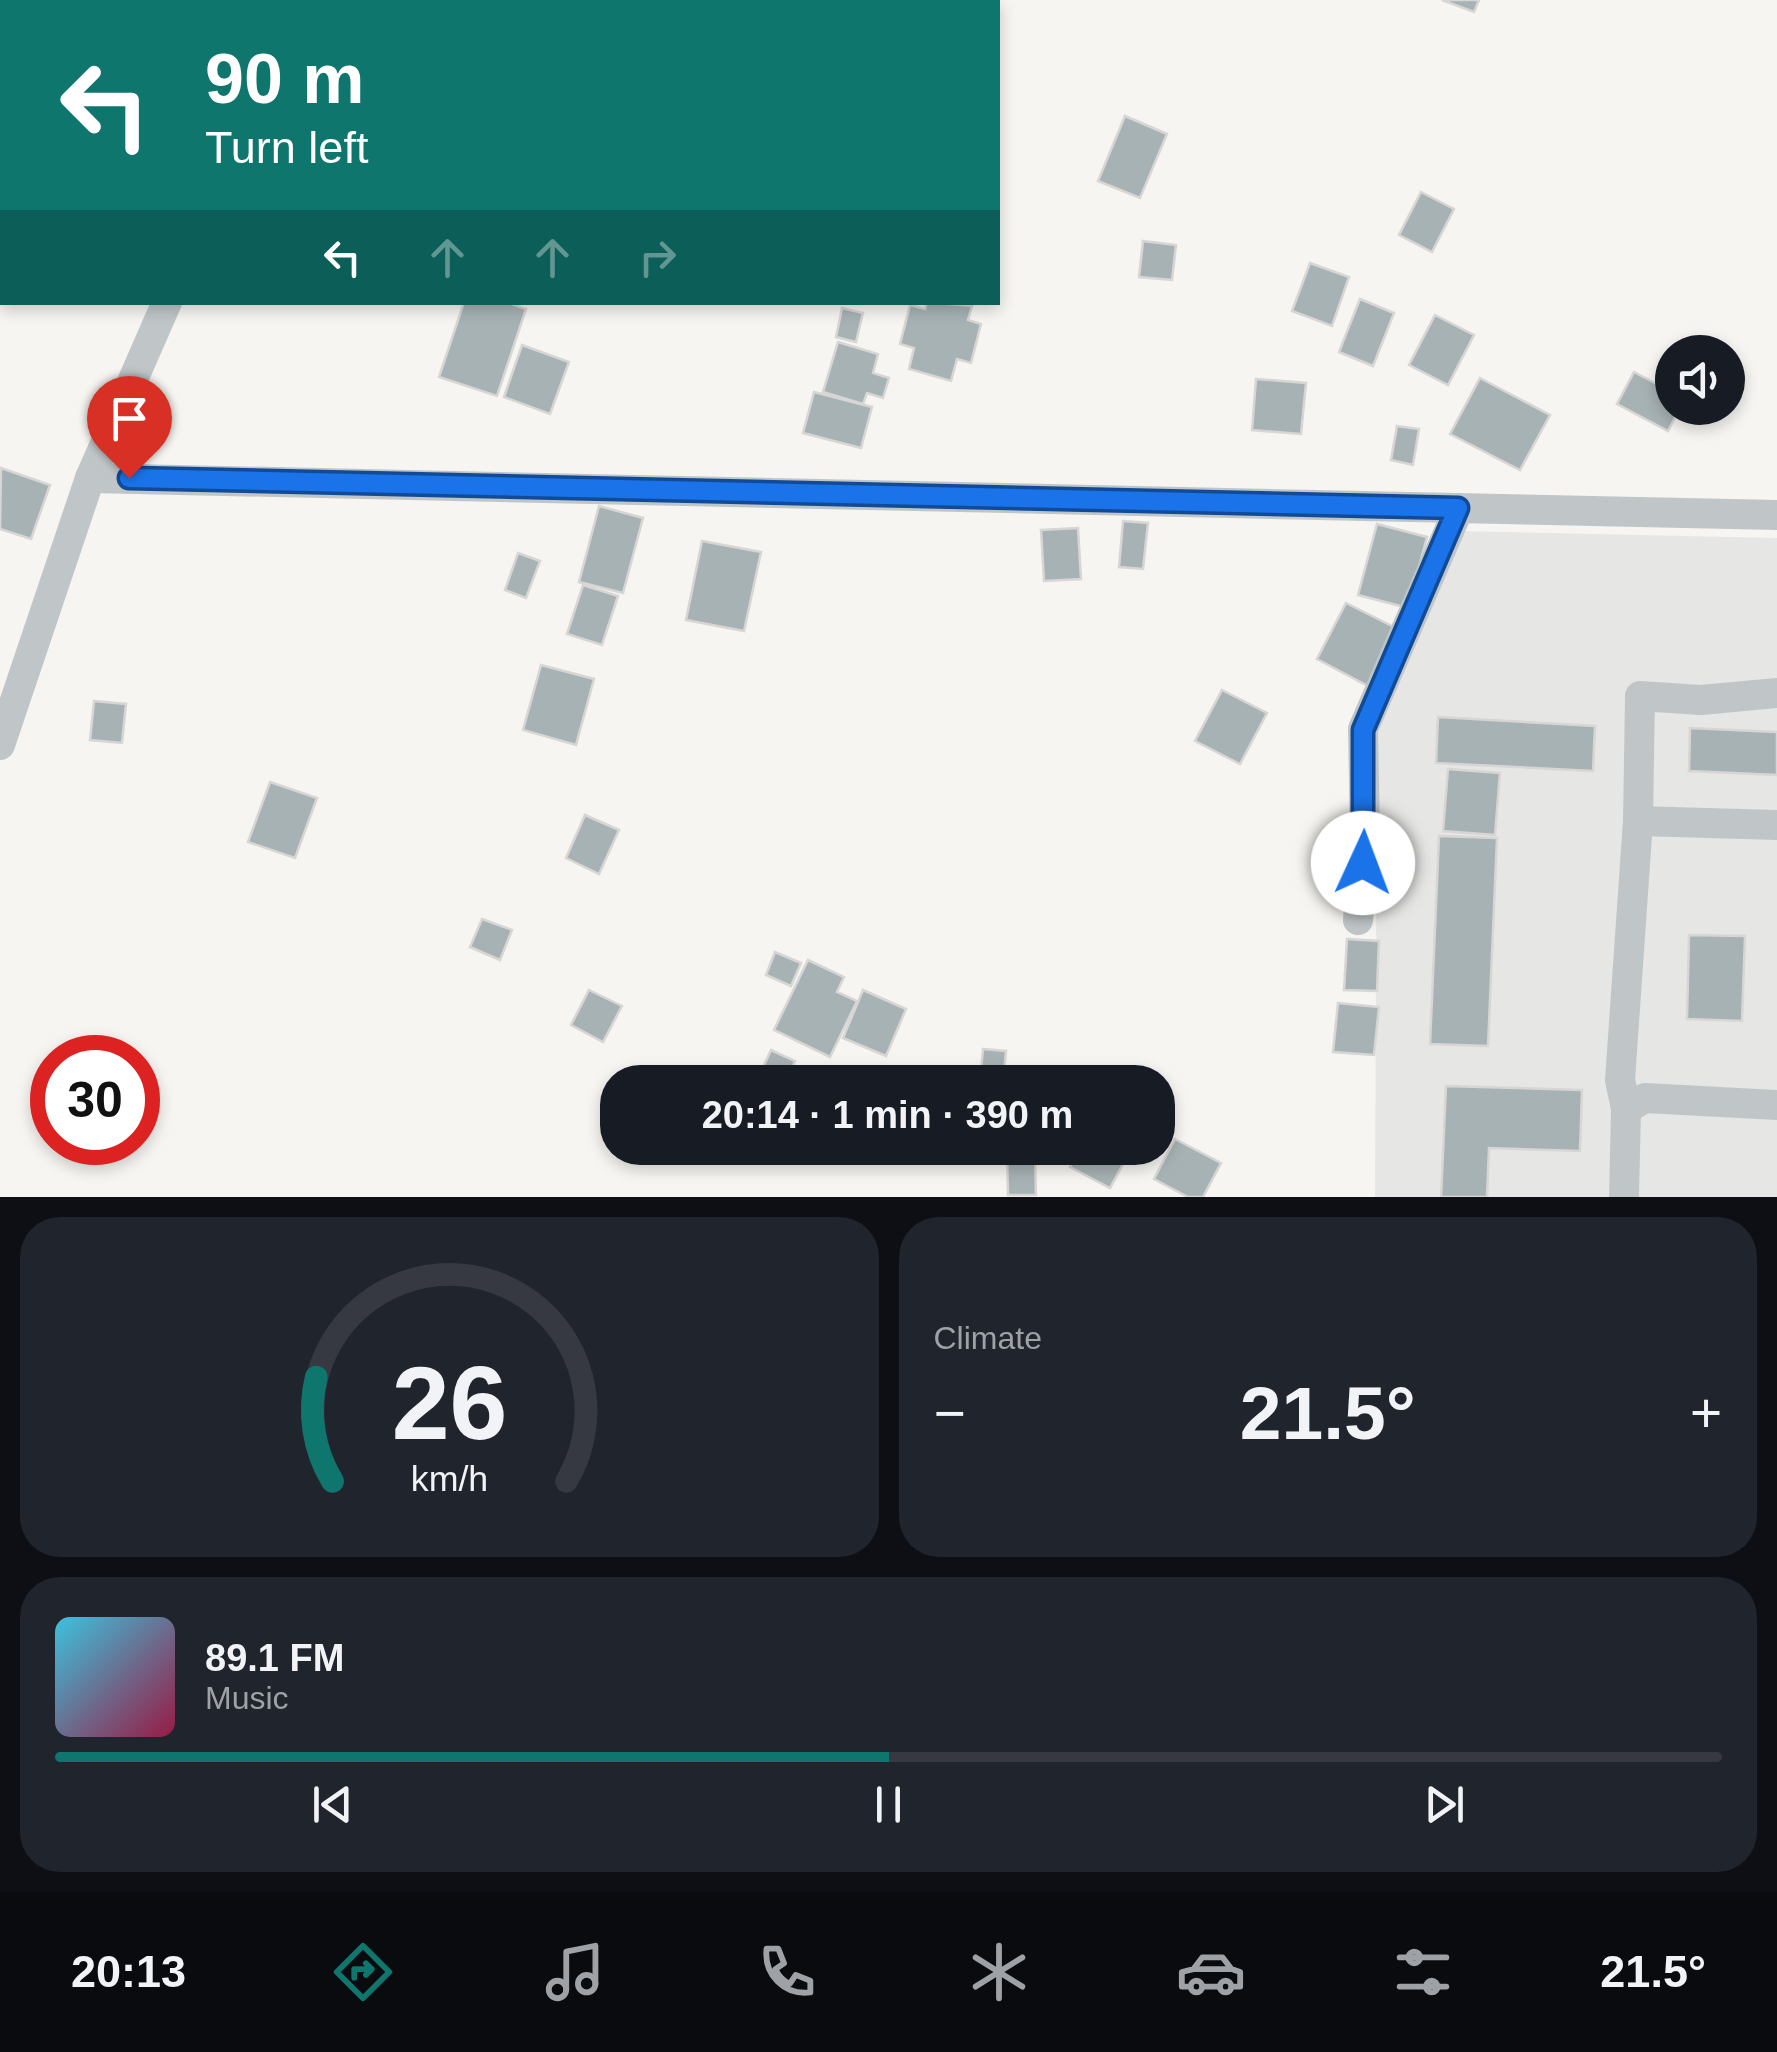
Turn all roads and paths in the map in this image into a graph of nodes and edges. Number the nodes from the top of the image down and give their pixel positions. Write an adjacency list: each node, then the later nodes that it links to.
1 (166, 305): 2 (street)
2 (90, 478): 3 (street); 6 (street)
3 (1458, 508): 4 (street); 9 (street)
4 (1777, 515)
5 (1777, 693): 7 (street)
6 (0, 745)
7 (1638, 821): 8 (street); 11 (street)
8 (1777, 825)
9 (1358, 920)
10 (1777, 1105): 11 (street)
11 (1626, 1109): 12 (street)
12 (1624, 1197)

